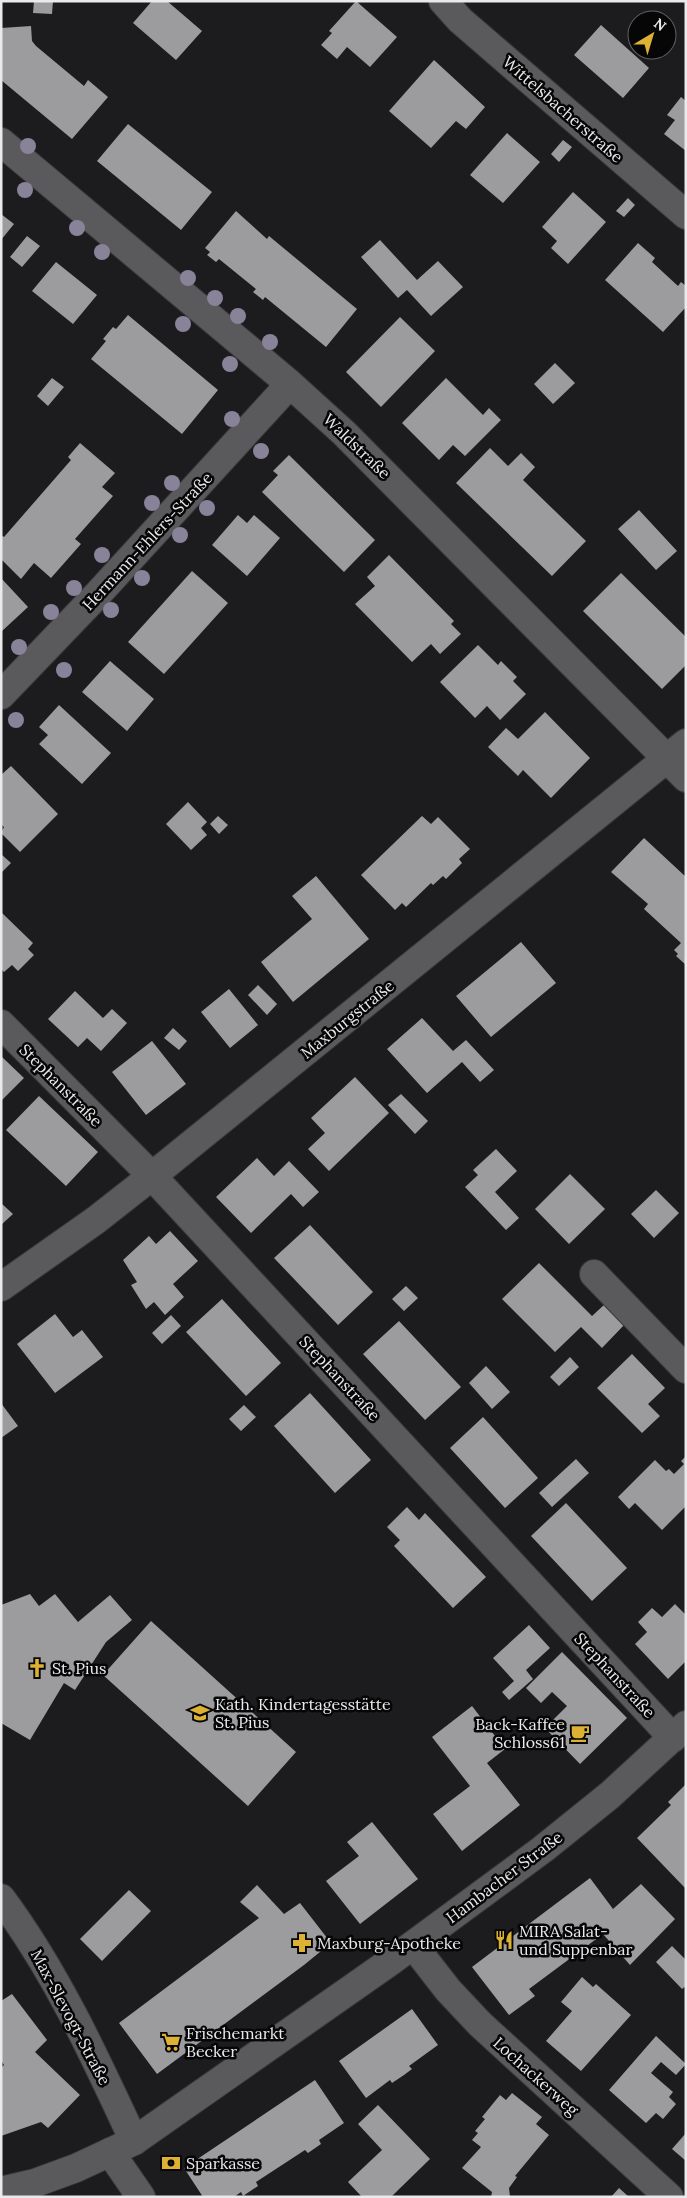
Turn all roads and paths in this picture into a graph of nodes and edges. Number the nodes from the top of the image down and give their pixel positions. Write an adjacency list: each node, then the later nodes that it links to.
1 (443, 1): 3 (street, Wittelsbacherstraße)
2 (1, 142): 4 (street, Waldstraße)
3 (686, 215)
4 (290, 384): 5 (street, Hermann-Ehlers-Straße); 6 (street, Waldstraße)
5 (1, 696)
6 (679, 761): 8 (street, Maxburgstraße)
7 (1, 1024): 8 (street, Stephanstraße)
8 (152, 1176): 10 (street, Maxburgstraße); 12 (street, Stephanstraße)
9 (594, 1274): 11 (street)
10 (1, 1287)
11 (686, 1370)
12 (679, 1731): 14 (street, Hambacher Straße)
13 (1, 1898): 15 (street, Max-Slevogt-Straße)
14 (413, 1945): 15 (street, Hambacher Straße); 20 (street, Lochackerweg)
15 (134, 2140): 16 (street, Hambacher Straße)
16 (110, 2152): 17 (street, Hambacher Straße); 19 (street)
17 (35, 2190): 18 (street, Hambacher Straße)
18 (1, 2191)
19 (141, 2197)
20 (669, 2197)

